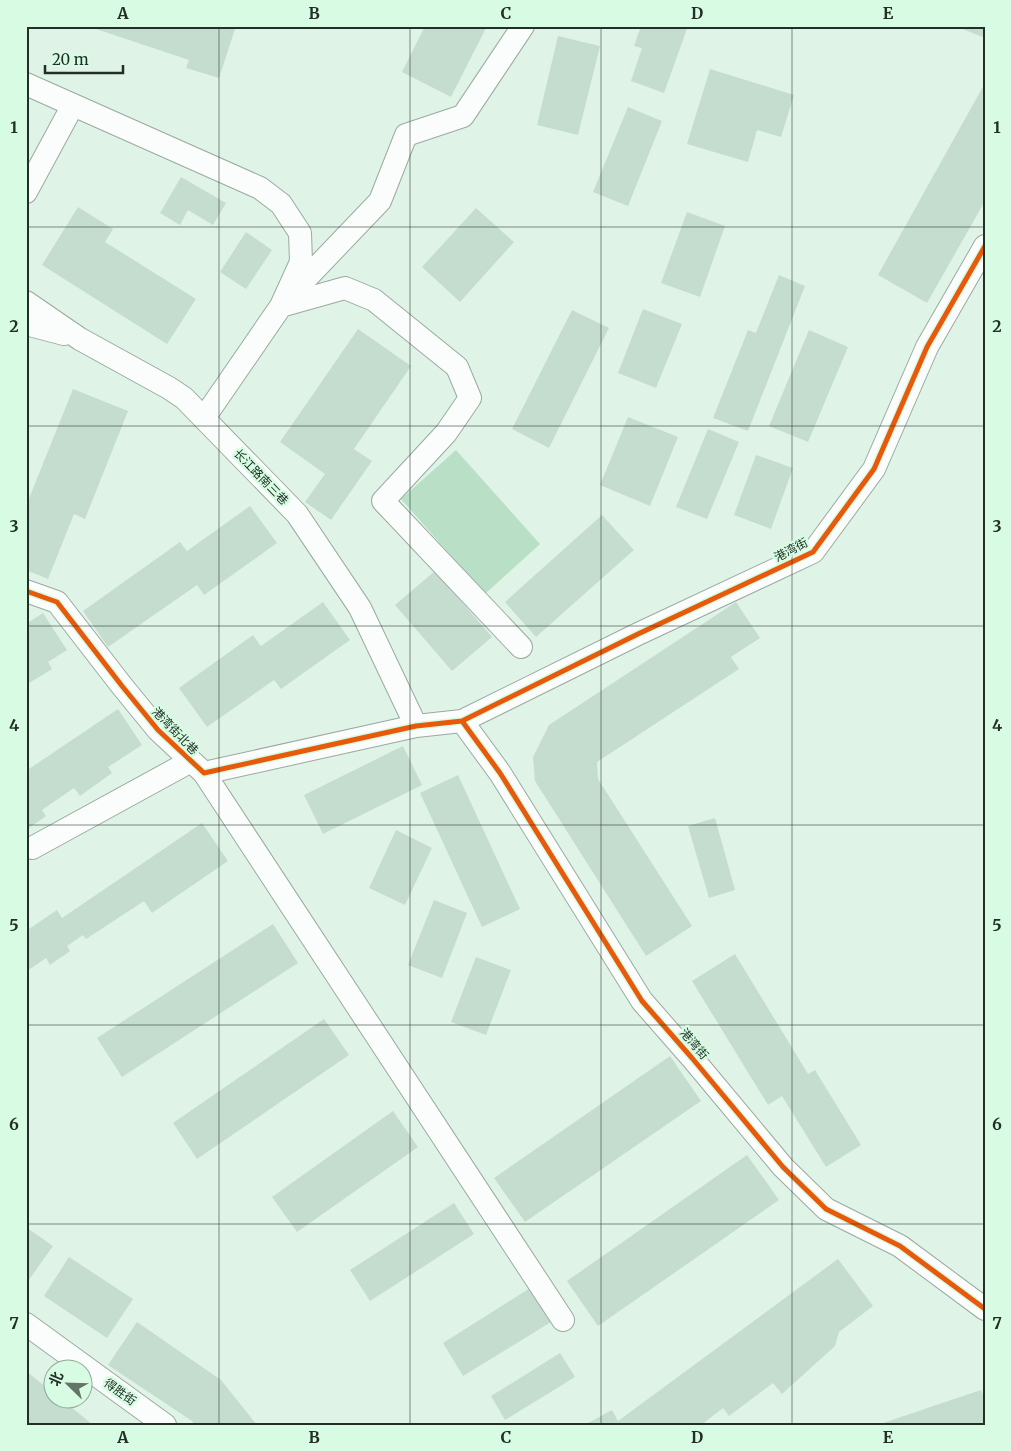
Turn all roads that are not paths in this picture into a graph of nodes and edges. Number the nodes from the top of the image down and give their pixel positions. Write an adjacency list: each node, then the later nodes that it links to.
1 (523, 26): 7 (street)
2 (26, 84): 3 (street)
3 (73, 105): 4 (street); 7 (street)
4 (26, 192)
5 (985, 246): 13 (street, 港湾街)
6 (26, 302): 9 (street, 长江路南三巷)
7 (281, 306): 10 (street); 12 (street)
8 (26, 324): 9 (street)
9 (80, 339): 10 (street, 长江路南三巷)
10 (204, 418): 14 (street, 长江路南三巷)
11 (26, 592): 15 (street, 港湾街北巷)
12 (521, 647)
13 (462, 721): 14 (street, 港湾街); 17 (street, 港湾街)
14 (416, 726): 15 (street)
15 (197, 767): 16 (street); 18 (street, 港湾街北巷)
16 (32, 848)
17 (985, 1309)
18 (563, 1320)
19 (26, 1324): 20 (street, 得胜街)
20 (165, 1425)

